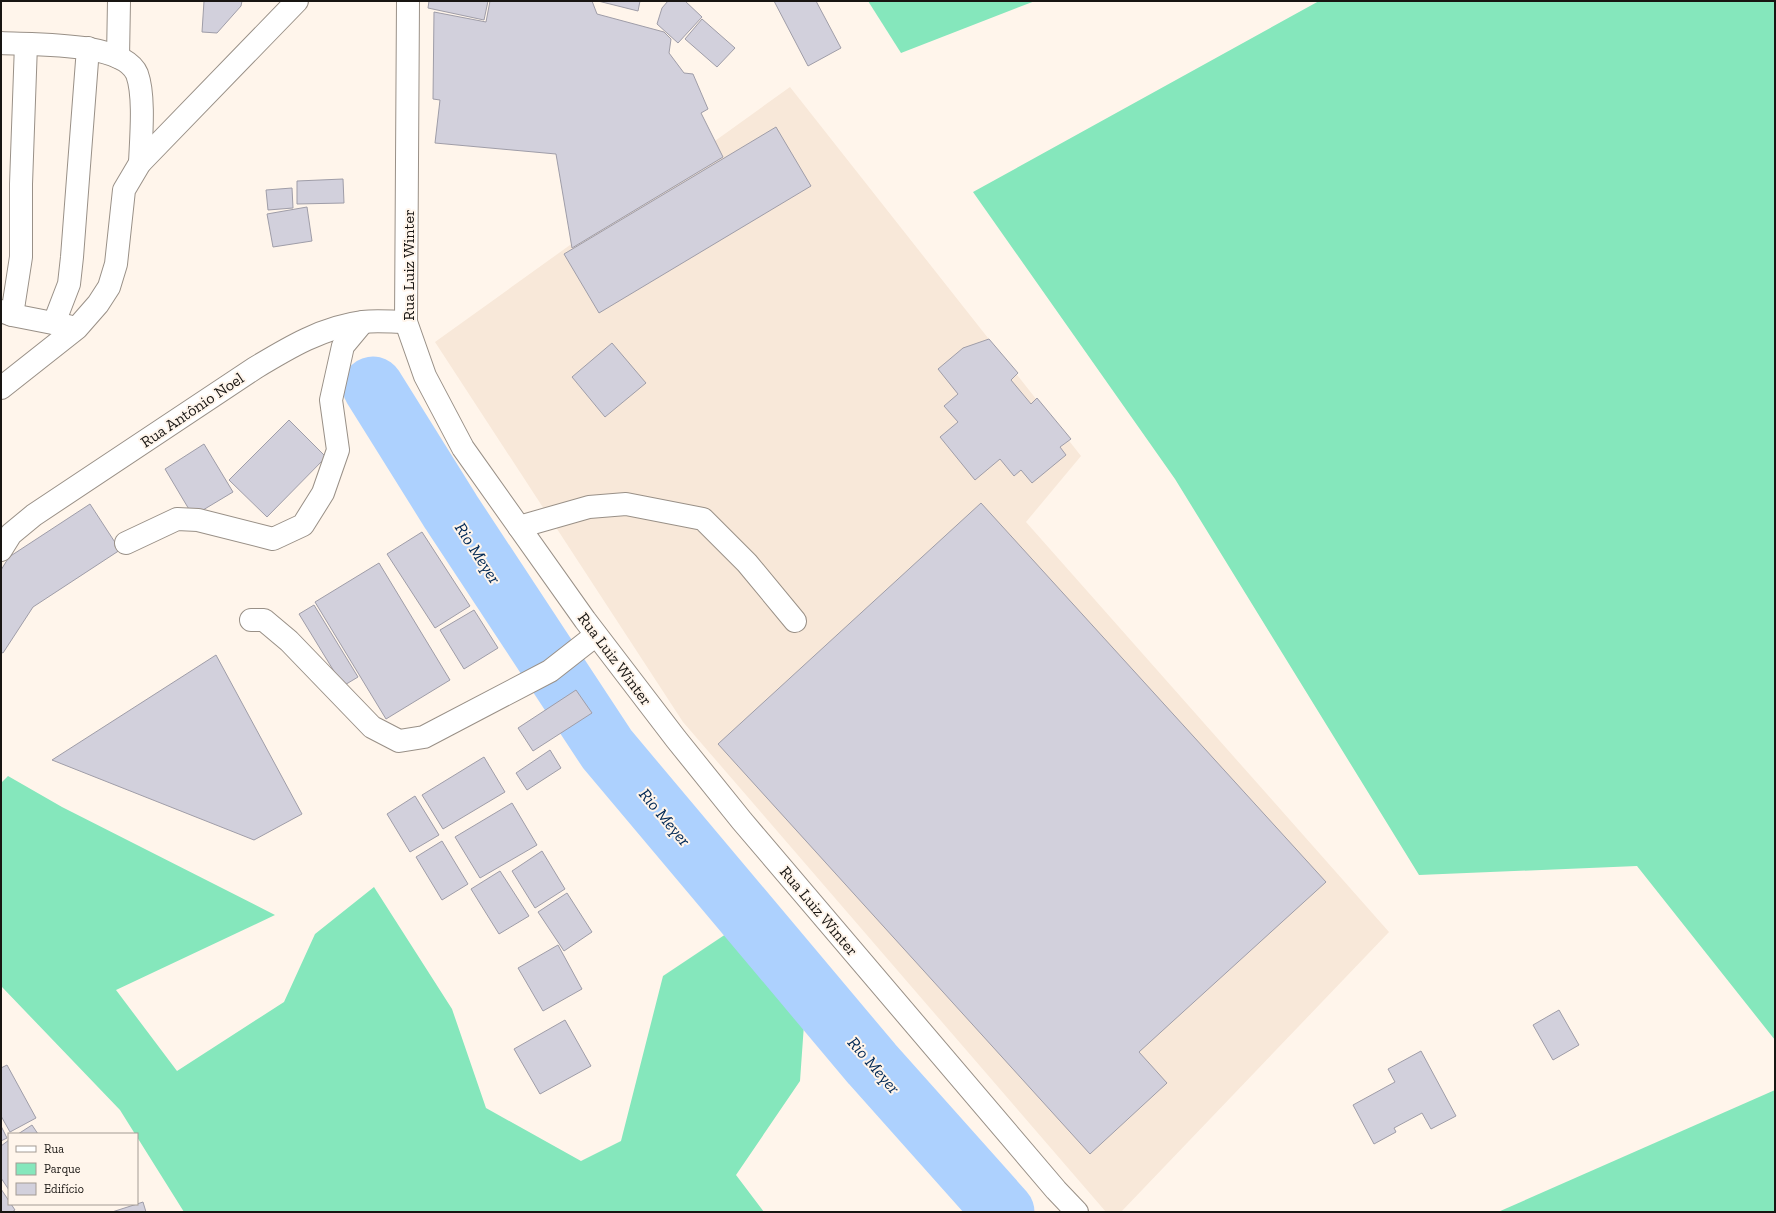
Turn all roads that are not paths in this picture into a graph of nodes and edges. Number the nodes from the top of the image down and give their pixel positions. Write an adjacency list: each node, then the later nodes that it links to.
1 (119, 1): 7 (street)
2 (297, 1): 8 (street)
3 (408, 1): 11 (street, Rua Luiz Winter)
4 (1, 43): 5 (street)
5 (26, 44): 6 (street); 9 (street)
6 (88, 48): 7 (street); 12 (street)
7 (118, 57): 8 (street)
8 (140, 162): 13 (street)
9 (7, 313): 12 (street)
10 (363, 322): 11 (street, Rua Antônio Noel); 16 (street); 17 (street, Rua Antônio Noel)
11 (406, 322): 15 (street, Rua Luiz Winter)
12 (54, 323): 13 (street)
13 (77, 328): 14 (street)
14 (1, 388)
15 (519, 527): 19 (street); 20 (street, Rua Luiz Winter)
16 (126, 543)
17 (1, 550)
18 (251, 620): 20 (street)
19 (795, 621)
20 (595, 635): 21 (street, Rua Luiz Winter)
21 (1077, 1212)

